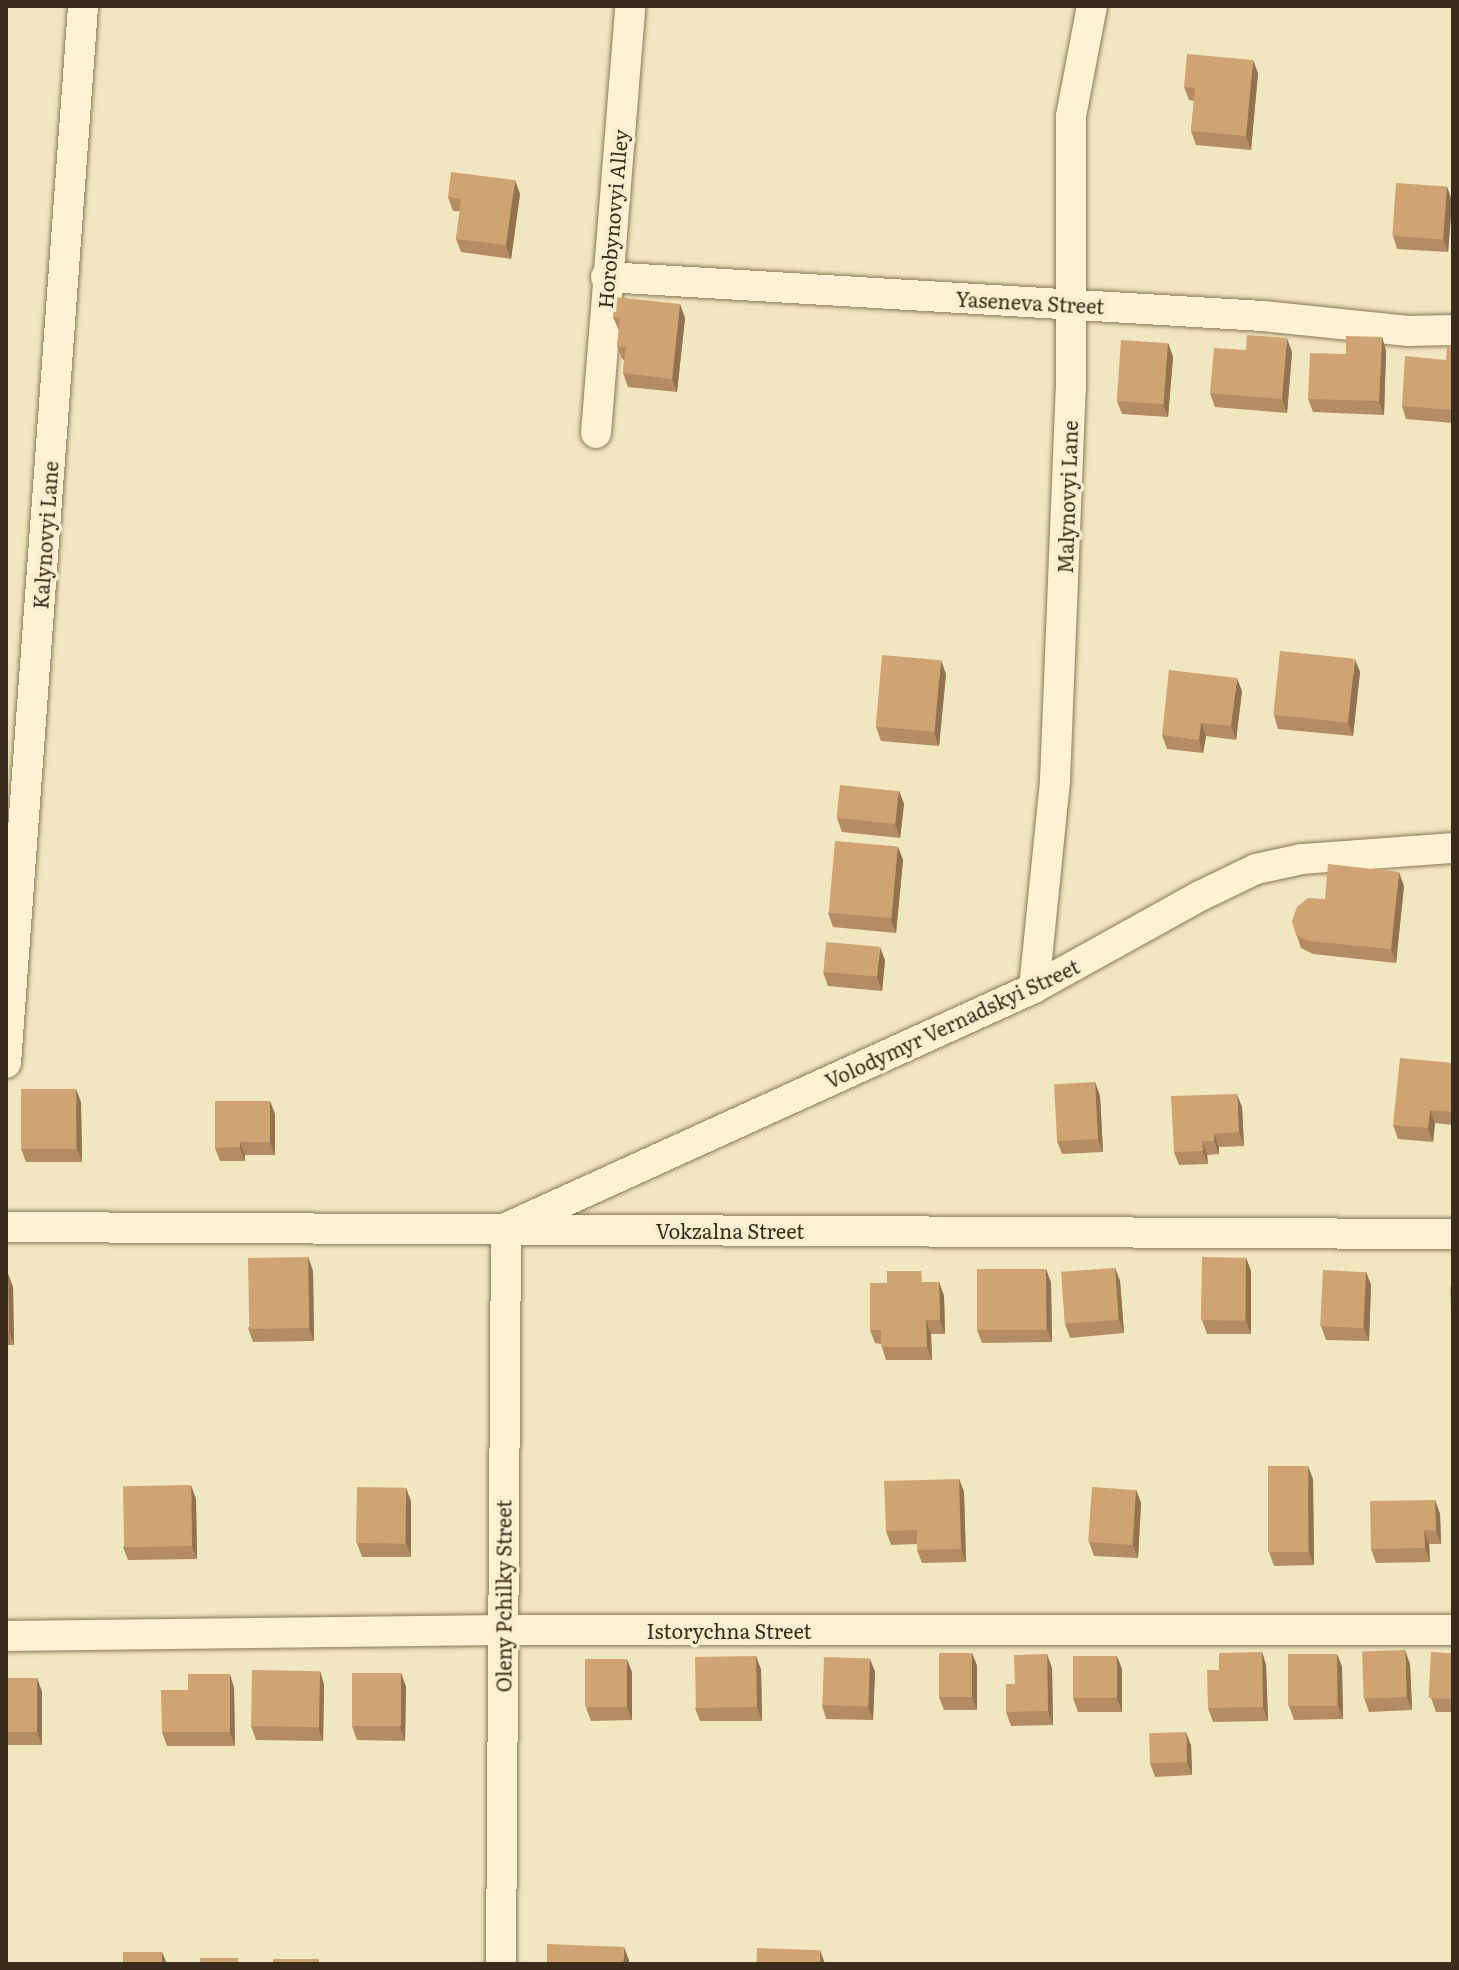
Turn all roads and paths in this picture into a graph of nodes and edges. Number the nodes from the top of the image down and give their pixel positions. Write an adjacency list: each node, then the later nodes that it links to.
1 (83, 6): 10 (street, Kalynovyi Lane)
2 (630, 6): 4 (street, Horobynovyi Alley)
3 (1092, 6): 5 (street, Malynovyi Lane)
4 (606, 277): 5 (street, Yaseneva Street); 7 (street, Horobynovyi Alley)
5 (1072, 305): 6 (street, Yaseneva Street); 9 (street, Malynovyi Lane)
6 (1453, 330)
7 (596, 433)
8 (1453, 848): 9 (street, Volodymyr Vernadskyi Street)
9 (1034, 988): 12 (street, Volodymyr Vernadskyi Street)
10 (6, 1063)
11 (6, 1227): 12 (street, Vokzalna Street)
12 (506, 1228): 13 (street, Vokzalna Street); 14 (street, Oleny Pchilky Street)
13 (1453, 1234)
14 (503, 1630): 15 (street, Istorychna Street); 16 (street, Istorychna Street); 17 (street, Oleny Pchilky Street)
15 (1453, 1630)
16 (6, 1636)
17 (501, 1964)

